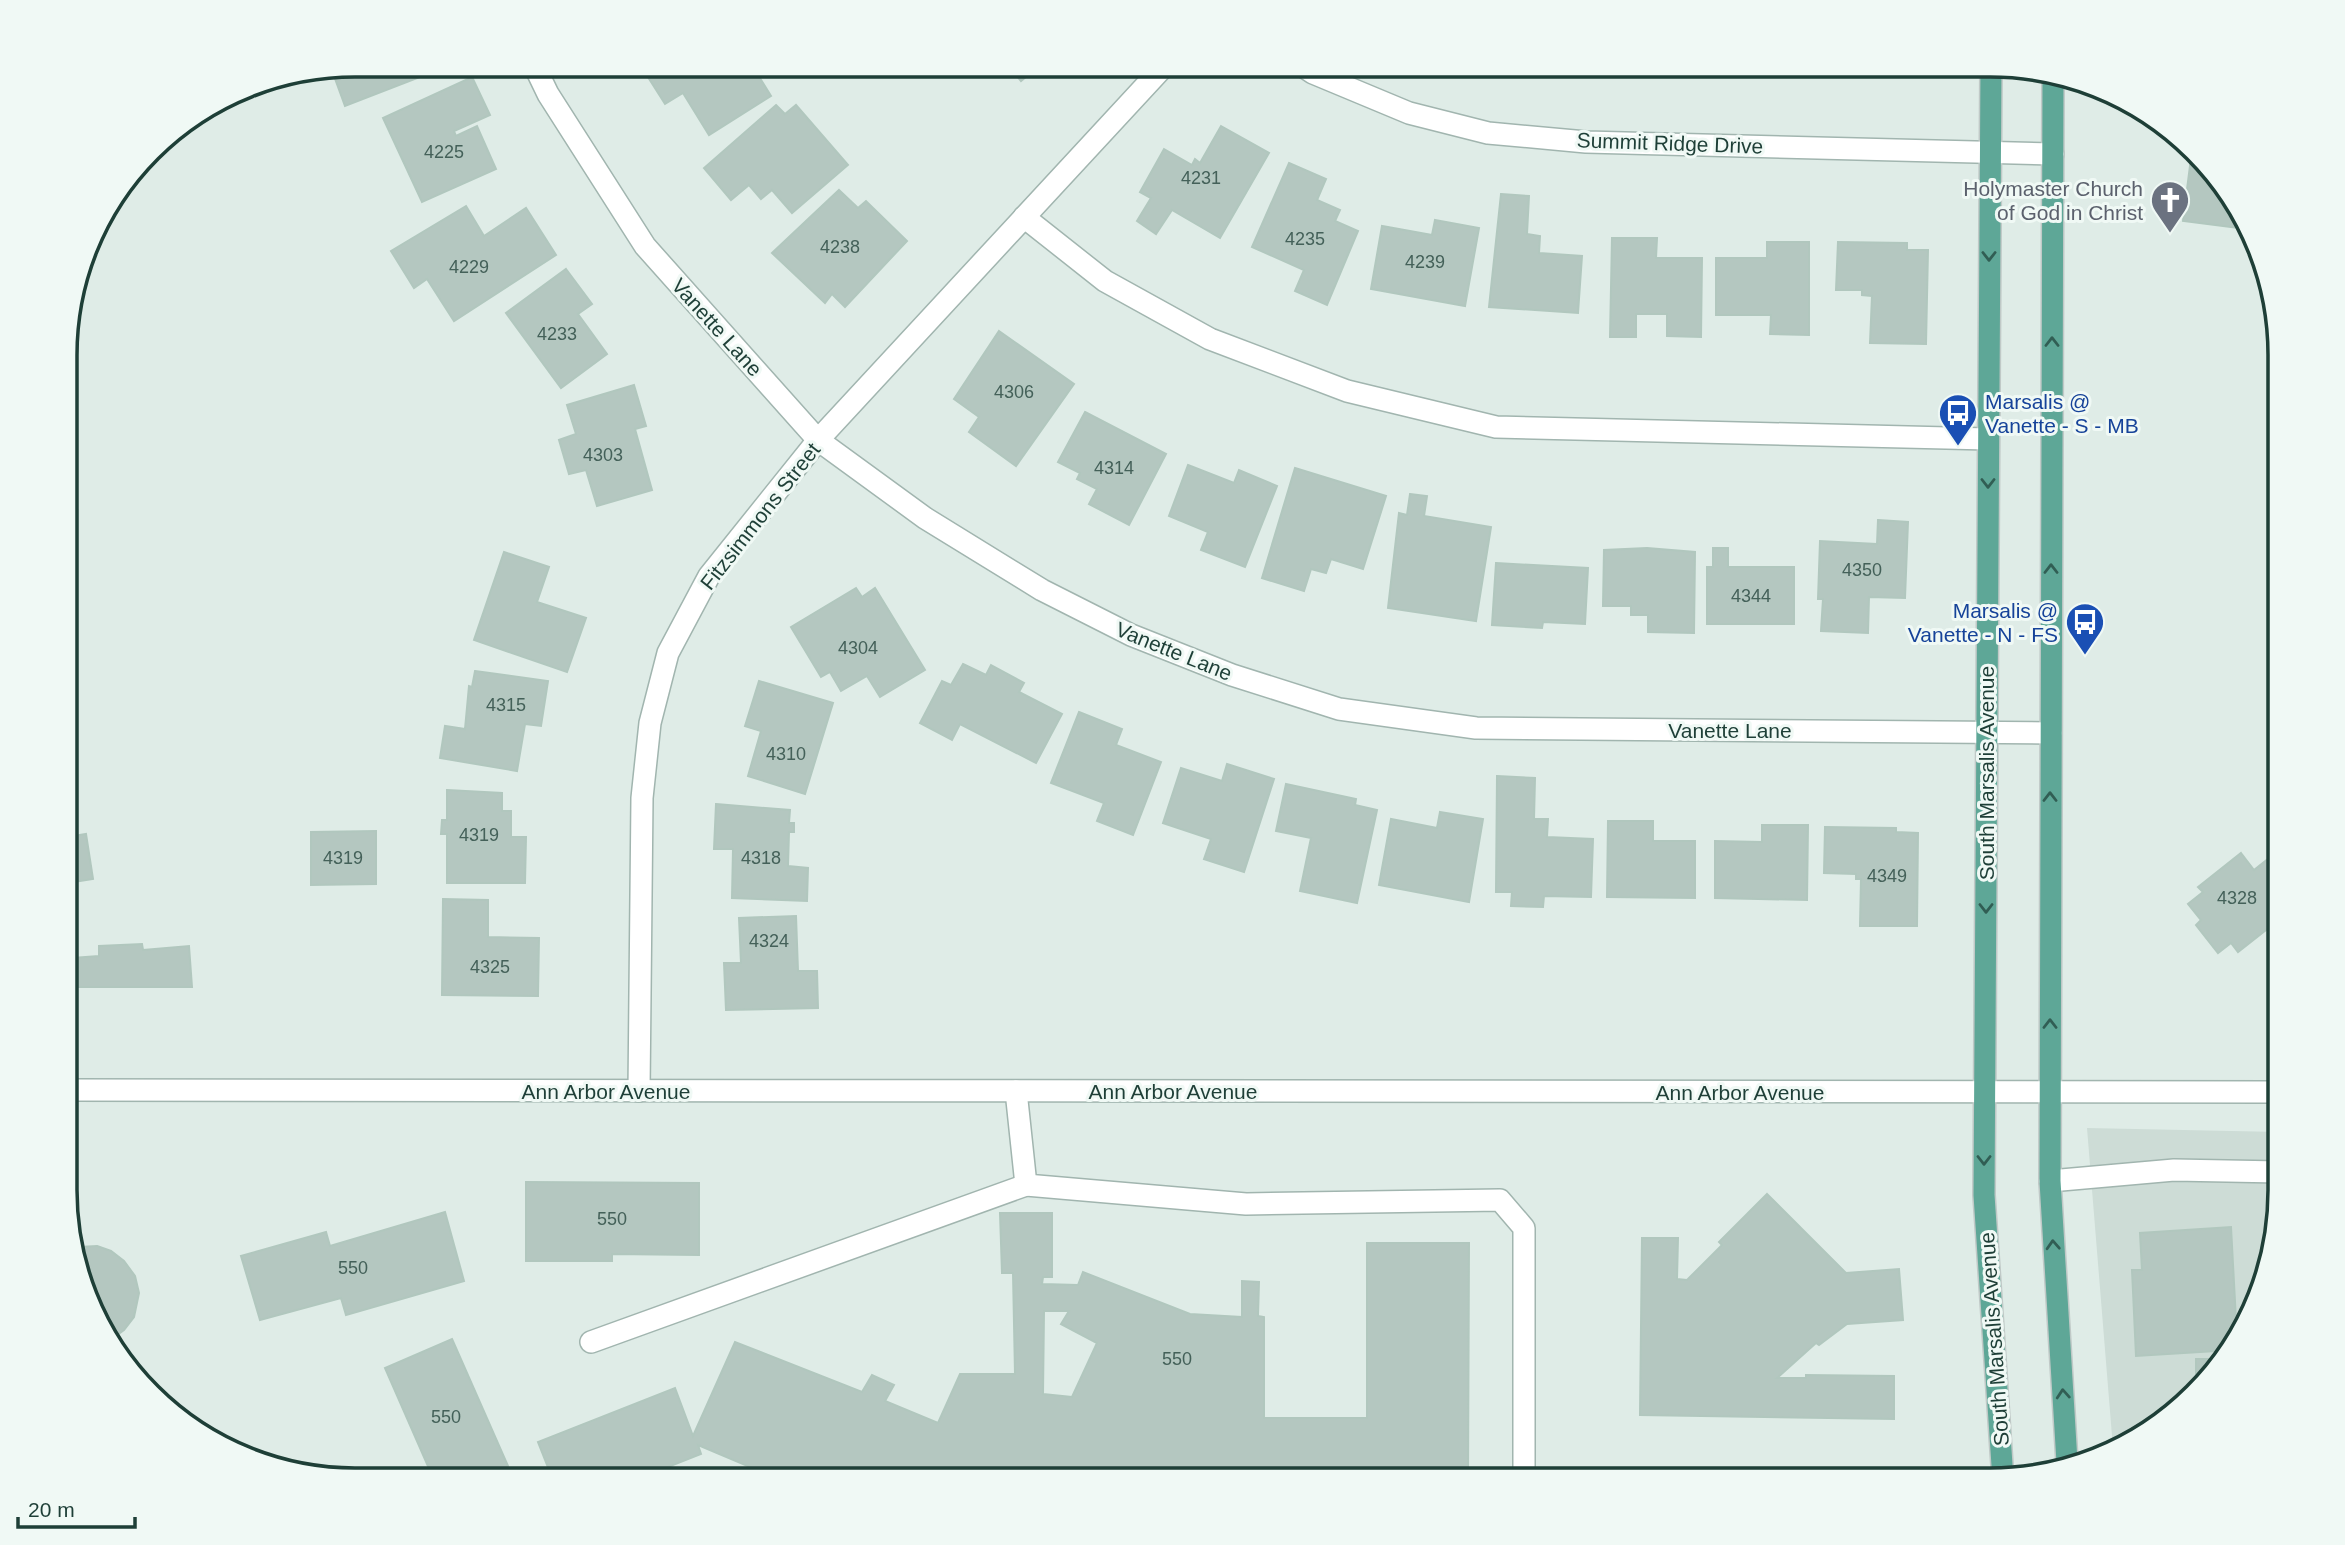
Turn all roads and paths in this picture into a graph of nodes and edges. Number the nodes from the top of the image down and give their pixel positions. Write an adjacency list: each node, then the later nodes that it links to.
1 (540, 77): 10 (street, Vanette Lane)
2 (1154, 77): 8 (street, Fitzsimmons Street)
3 (1323, 77): 6 (street, Summit Ridge Drive)
4 (1991, 77): 6 (main road, South Marsalis Avenue)
5 (2053, 84): 7 (main road)
6 (1990, 152): 7 (street, Summit Ridge Drive); 9 (main road, South Marsalis Avenue, one-way to 9)
7 (2053, 153): 12 (main road, one-way to 7)
8 (1024, 217): 9 (street); 10 (street, Fitzsimmons Street)
9 (1988, 439): 11 (main road, South Marsalis Avenue, one-way to 11)
10 (818, 440): 11 (street, Vanette Lane); 14 (street, Fitzsimmons Street)
11 (1987, 732): 12 (street, Vanette Lane); 16 (main road, South Marsalis Avenue, one-way to 16)
12 (2051, 733): 17 (main road, one-way to 12)
13 (77, 1090): 14 (street, Ann Arbor Avenue)
14 (639, 1091): 15 (street, Ann Arbor Avenue)
15 (1016, 1091): 16 (street, Ann Arbor Avenue); 21 (street)
16 (1984, 1092): 17 (street, Ann Arbor Avenue); 24 (main road, South Marsalis Avenue, one-way to 24)
17 (2050, 1093): 18 (street, Ann Arbor Avenue); 20 (main road)
18 (2268, 1093)
19 (2268, 1172): 20 (street)
20 (2050, 1181): 23 (main road, one-way to 20)
21 (1026, 1185): 22 (street); 25 (street)
22 (591, 1342)
23 (2067, 1457)
24 (2002, 1467)
25 (1524, 1468)

